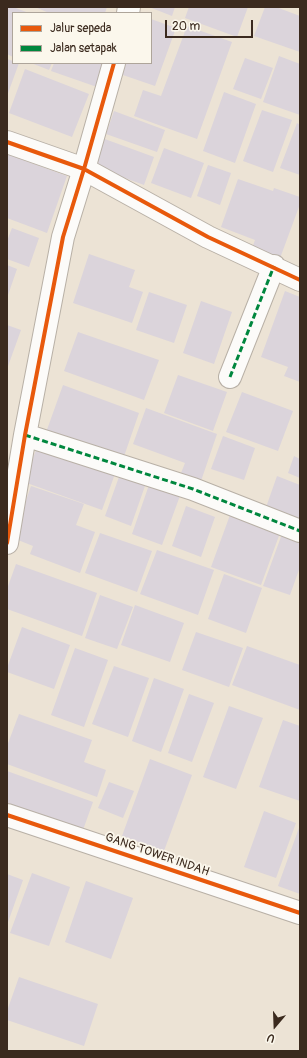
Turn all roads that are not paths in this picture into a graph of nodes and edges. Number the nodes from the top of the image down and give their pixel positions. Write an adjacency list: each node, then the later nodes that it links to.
1 (114, 64): 3 (street)
2 (7, 142): 3 (street)
3 (84, 169): 4 (street); 7 (street)
4 (274, 266): 5 (street); 6 (street)
5 (300, 280)
6 (230, 377)
7 (25, 435): 8 (street); 9 (street)
8 (11, 497): 10 (street)
9 (300, 531)
10 (7, 543)
11 (7, 815): 12 (street, GANG TOWER INDAH)
12 (300, 913)

